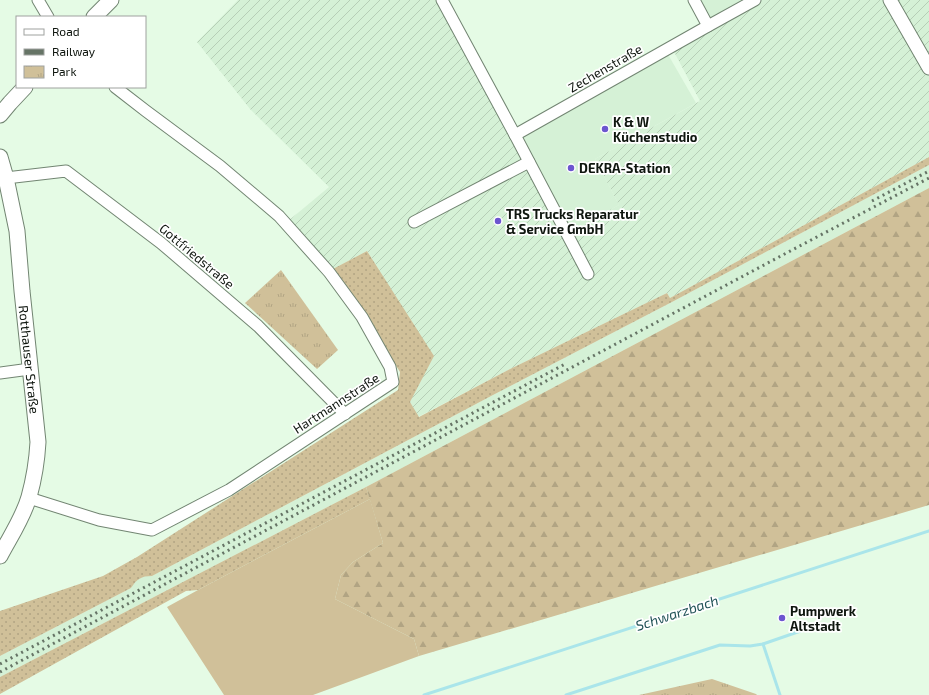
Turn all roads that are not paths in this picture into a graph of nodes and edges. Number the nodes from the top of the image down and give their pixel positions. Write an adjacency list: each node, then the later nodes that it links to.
1 (38, 0): 7 (street)
2 (111, 0): 8 (main road)
3 (442, 0): 14 (street)
4 (694, 0): 9 (street)
5 (755, 0): 9 (street, Zechenstraße)
6 (890, 0): 10 (street)
7 (47, 16)
8 (95, 16)
9 (708, 26): 14 (street, Zechenstraße)
10 (929, 68)
11 (24, 88): 13 (main road)
12 (116, 88): 22 (street, Hartmannstraße)
13 (0, 115)
14 (515, 135): 16 (street)
15 (0, 157): 17 (main road, Rotthauser Straße)
16 (529, 162): 18 (street); 19 (street)
17 (6, 178): 20 (main road, Rotthauser Straße); 22 (street, Gottfriedstraße)
18 (414, 222)
19 (588, 274)
20 (30, 369): 21 (street); 23 (main road, Rotthauser Straße)
21 (0, 373)
22 (345, 414): 23 (street, Hartmannstraße)
23 (29, 498): 24 (main road, Rotthauser Straße)
24 (0, 556)

